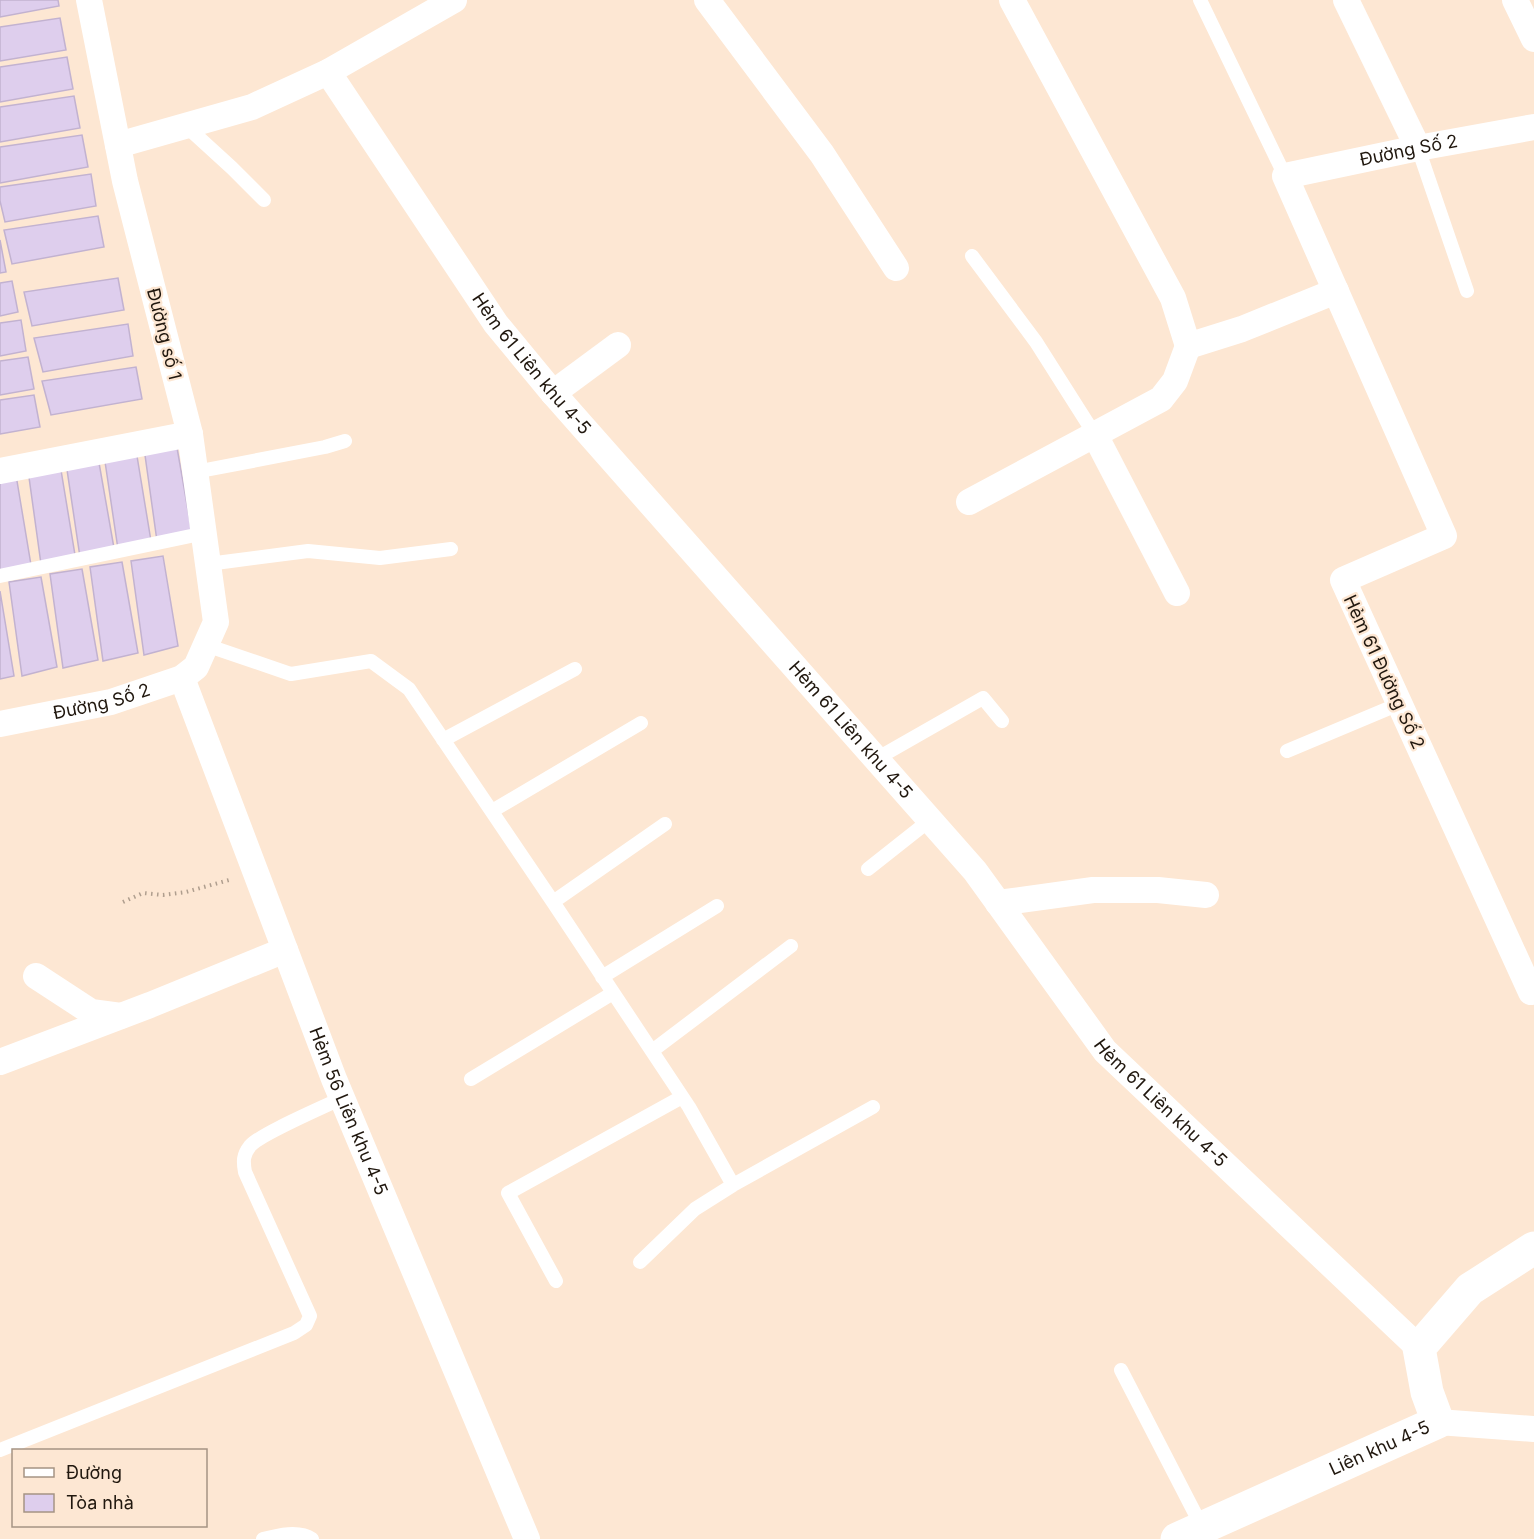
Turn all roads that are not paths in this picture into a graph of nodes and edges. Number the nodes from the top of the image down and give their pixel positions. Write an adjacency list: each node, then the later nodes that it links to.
1 (88, 0): 12 (street, Đường số 1)
2 (454, 0): 9 (street)
3 (707, 0): 17 (street)
4 (1012, 0): 21 (street)
5 (1200, 0): 14 (lane)
6 (1346, 0): 13 (street)
7 (1515, 0): 8 (street)
8 (1534, 39)
9 (328, 72): 10 (street); 22 (street, Hẻm 61 Liên khu 4-5)
10 (186, 126): 12 (street); 15 (lane)
11 (1534, 127): 13 (street, Đường Số 2)
12 (118, 145): 23 (street, Đường số 1)
13 (1418, 148): 14 (street, Đường Số 2); 19 (lane)
14 (1285, 176): 18 (street, Hẻm 61 Đường Số 2)
15 (264, 200)
16 (972, 256): 24 (lane)
17 (896, 268)
18 (1336, 291): 21 (street); 36 (street, Hẻm 61 Đường Số 2)
19 (1467, 291)
20 (618, 345): 22 (street)
21 (1188, 346): 24 (street)
22 (553, 393): 42 (street, Hẻm 61 Liên khu 4-5)
23 (190, 434): 26 (street); 27 (street, Đường số 1)
24 (1095, 435): 28 (street); 33 (street)
25 (345, 441): 27 (lane)
26 (0, 471)
27 (195, 471): 29 (street, Đường số 1)
28 (969, 502)
29 (205, 533): 31 (street, Đường số 1); 32 (lane)
30 (451, 549): 31 (lane)
31 (208, 564): 34 (street, Đường số 1)
32 (0, 576)
33 (1177, 592)
34 (194, 663): 39 (street, Đường Số 2); 40 (lane); 52 (street, Hẻm 56 Liên khu 4-5)
35 (575, 669): 40 (lane)
36 (1400, 704): 41 (lane); 55 (street, Hẻm 61 Đường Số 2)
37 (1002, 721): 42 (lane)
38 (641, 723): 43 (lane)
39 (0, 724)
40 (443, 740): 43 (lane)
41 (1287, 752)
42 (876, 759): 44 (street, Hẻm 61 Liên khu 4-5)
43 (492, 811): 48 (lane)
44 (930, 820): 46 (lane); 49 (street, Hẻm 61 Liên khu 4-5)
45 (665, 824): 48 (lane)
46 (868, 869)
47 (1206, 895): 49 (street)
48 (553, 902): 54 (lane)
49 (998, 903): 68 (street, Hẻm 61 Liên khu 4-5)
50 (717, 906): 54 (lane)
51 (791, 946): 58 (lane)
52 (285, 950): 57 (street); 62 (street, Hẻm 56 Liên khu 4-5)
53 (36, 976): 57 (street)
54 (602, 976): 56 (lane)
55 (1532, 992)
56 (613, 993): 58 (lane); 60 (lane)
57 (122, 1016): 59 (street)
58 (652, 1051): 61 (lane)
59 (0, 1062)
60 (471, 1079)
61 (682, 1097): 64 (lane); 67 (lane)
62 (342, 1098): 72 (lane); 76 (street, Hẻm 56 Liên khu 4-5)
63 (873, 1107): 64 (lane)
64 (733, 1185): 66 (lane)
65 (1534, 1248): 68 (street)
66 (640, 1262)
67 (556, 1281)
68 (1419, 1348): 70 (street, Liên khu 4-5)
69 (1121, 1370): 73 (lane)
70 (1438, 1422): 71 (street); 73 (street, Liên khu 4-5)
71 (1534, 1429)
72 (0, 1450)
73 (1189, 1533)
74 (264, 1539): 75 (lane)
75 (312, 1539)
76 (527, 1539)

